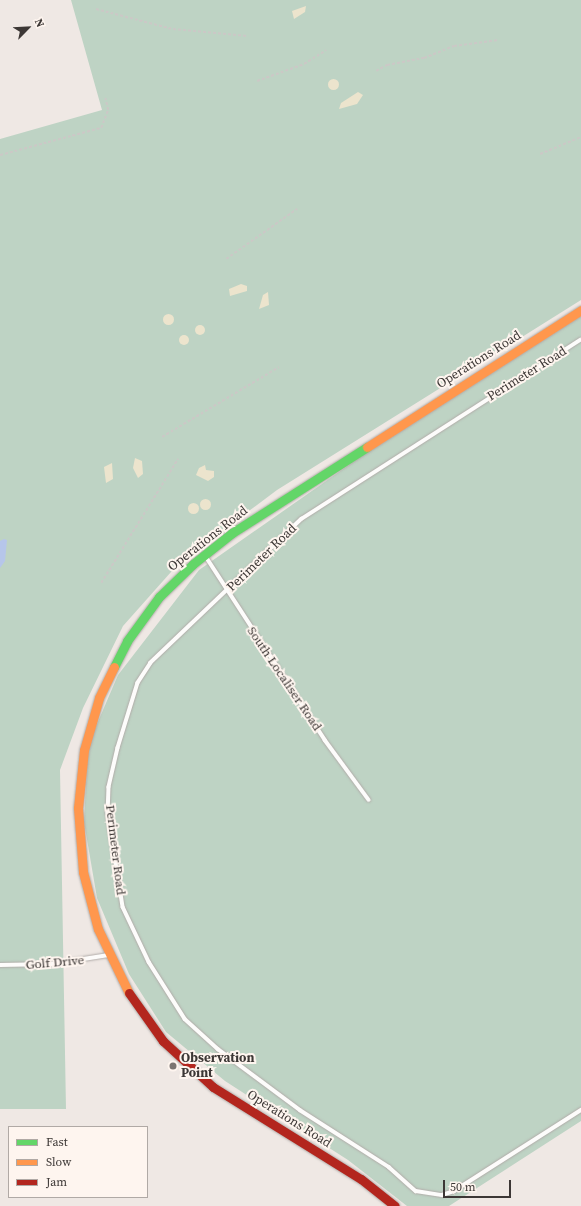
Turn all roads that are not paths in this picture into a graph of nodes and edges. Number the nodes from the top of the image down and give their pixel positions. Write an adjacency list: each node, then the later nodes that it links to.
1 (581, 310): 3 (street, Operations Road)
2 (581, 340): 4 (lane, Perimeter Road)
3 (204, 555): 4 (lane, South Localiser Road); 6 (street, Operations Road)
4 (227, 592): 5 (lane, South Localiser Road); 8 (lane, Perimeter Road)
5 (369, 800)
6 (108, 955): 7 (lane, Golf Drive); 9 (street, Operations Road)
7 (0, 965)
8 (581, 1110)
9 (395, 1206)

